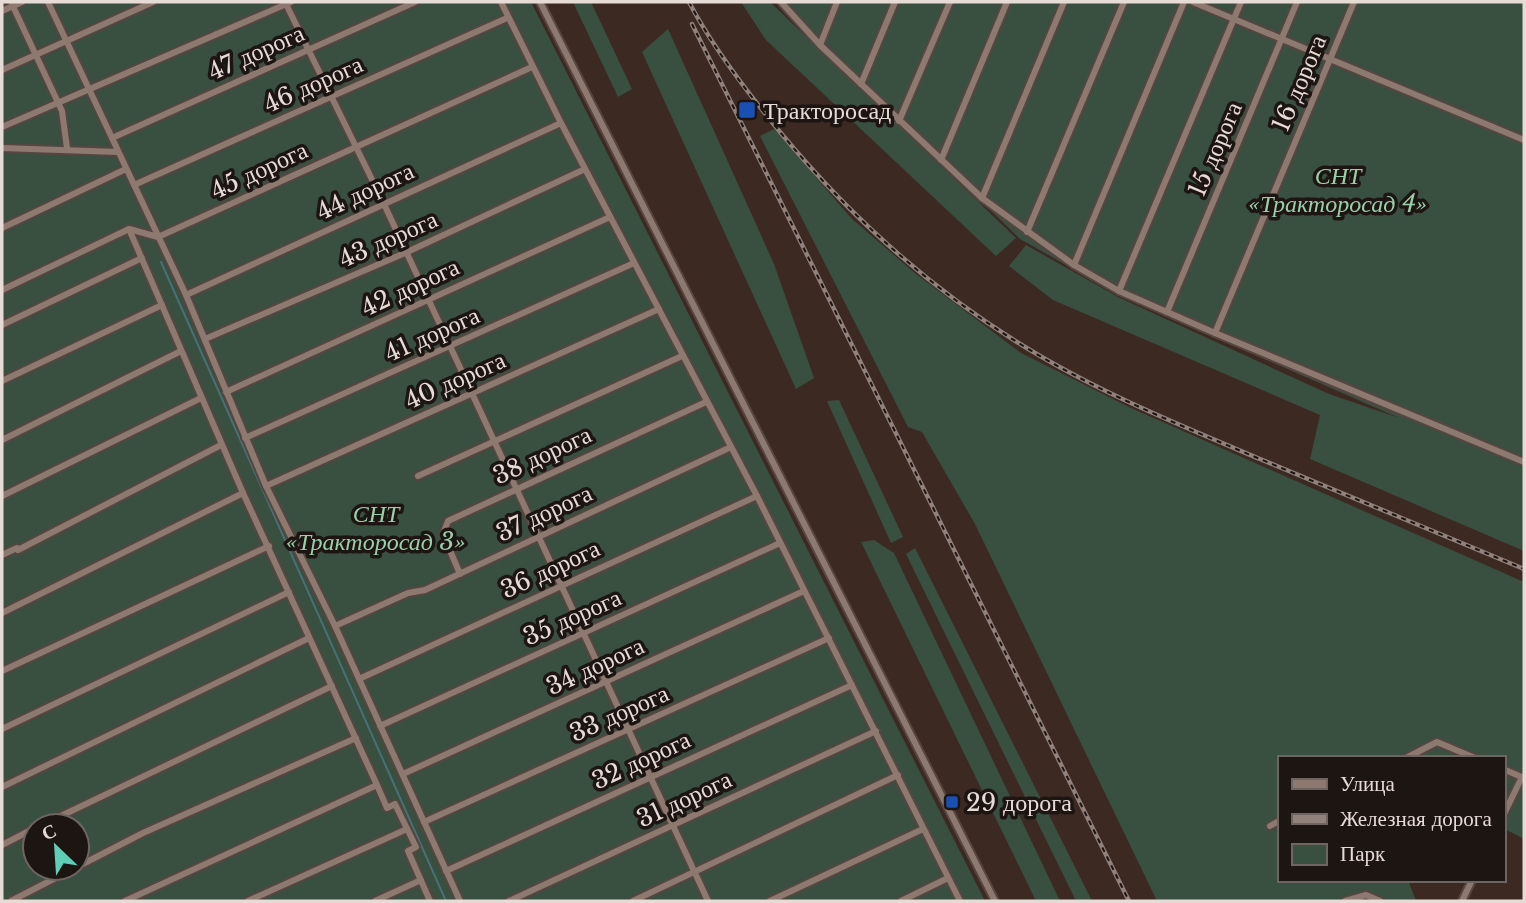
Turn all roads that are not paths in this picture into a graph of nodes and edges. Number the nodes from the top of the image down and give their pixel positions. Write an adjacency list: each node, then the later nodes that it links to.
1 (22, 2): 20 (street)
2 (48, 2): 25 (street)
3 (153, 2): 25 (street)
4 (415, 2): 27 (street, 47 дорога)
5 (500, 2): 22 (street)
6 (540, 2): 151 (street)
7 (781, 2): 26 (street)
8 (838, 2): 26 (street)
9 (895, 2): 32 (street)
10 (950, 2): 36 (street)
11 (1007, 2): 45 (street)
12 (1064, 2): 49 (street)
13 (1124, 2): 54 (street)
14 (1184, 2): 59 (street)
15 (1193, 2): 23 (street)
16 (1241, 2): 23 (street)
17 (1297, 2): 24 (street, 15 дорога)
18 (1354, 2): 29 (street, 16 дорога)
19 (287, 3): 27 (street); 33 (street)
20 (12, 4): 21 (street); 28 (street)
21 (2, 11)
22 (507, 18): 30 (street); 34 (street, 46 дорога)
23 (1234, 18): 24 (street); 61 (street)
24 (1282, 38): 29 (street); 66 (street, 15 дорога)
25 (66, 40): 28 (street); 33 (street)
26 (820, 45): 32 (street)
27 (309, 49): 34 (street); 39 (street, 47 дорога)
28 (35, 54): 31 (street); 35 (street)
29 (1330, 59): 40 (street); 68 (street, 16 дорога)
30 (532, 67): 37 (street); 41 (street, 45 дорога)
31 (2, 70)
32 (861, 84): 36 (street)
33 (88, 87): 35 (street); 39 (street)
34 (331, 97): 41 (street); 48 (street, 46 дорога)
35 (57, 101): 38 (street); 43 (street)
36 (899, 121): 45 (street)
37 (561, 123): 47 (street); 50 (street, 44 дорога)
38 (2, 127)
39 (112, 138): 44 (street)
40 (1524, 140)
41 (356, 147): 50 (street); 55 (street, 45 дорога)
42 (2, 148): 43 (street)
43 (67, 149): 44 (street)
44 (118, 152): 46 (street)
45 (941, 160): 49 (street)
46 (126, 169): 48 (street); 52 (street)
47 (585, 169): 51 (street); 56 (street, 43 дорога)
48 (134, 186): 55 (street)
49 (982, 198): 54 (street)
50 (384, 204): 56 (street); 62 (street, 44 дорога)
51 (610, 216): 58 (street); 63 (street, 42 дорога)
52 (2, 228)
53 (129, 229): 55 (street); 57 (street); 60 (street)
54 (1027, 232): 59 (street)
55 (158, 237): 62 (street)
56 (405, 253): 63 (street); 69 (street, 43 дорога)
57 (142, 258): 64 (street); 67 (street)
58 (634, 263): 65 (street); 70 (street, 41 дорога)
59 (1073, 265): 61 (street)
60 (2, 290)
61 (1119, 291): 66 (street)
62 (186, 295): 69 (street)
63 (428, 300): 70 (street); 74 (street, 42 дорога)
64 (162, 305): 71 (street); 73 (street)
65 (659, 309): 72 (street); 75 (street, 40 дорога)
66 (1167, 312): 68 (street)
67 (2, 324)
68 (1215, 333): 83 (street)
69 (205, 339): 74 (street)
70 (451, 347): 75 (street); 78 (street, 41 дорога)
71 (181, 351): 76 (street); 79 (street)
72 (682, 356): 77 (street); 80 (street)
73 (2, 381)
74 (226, 392): 78 (street)
75 (472, 394): 80 (street); 85 (street, 40 дорога)
76 (201, 398): 81 (street); 88 (street)
77 (706, 402): 82 (street); 86 (street, 38 дорога)
78 (245, 438): 85 (street)
79 (2, 440)
80 (494, 440): 84 (street); 86 (street)
81 (221, 445): 87 (street); 93 (street)
82 (731, 447): 89 (street); 90 (street, 37 дорога)
83 (1524, 463)
84 (418, 475)
85 (266, 485): 99 (street)
86 (516, 488): 90 (street); 94 (street, 38 дорога)
87 (243, 493): 92 (street); 98 (street)
88 (2, 496)
89 (757, 496): 91 (street); 95 (street, 36 дорога)
90 (540, 536): 94 (street, 37 дорога); 95 (street)
91 (780, 543): 96 (street); 100 (street, 35 дорога)
92 (269, 546): 97 (street); 103 (street)
93 (2, 555)
94 (460, 574): 99 (street, 37 дорога)
95 (562, 584): 100 (street); 104 (street, 36 дорога)
96 (804, 591): 102 (street); 105 (street, 34 дорога)
97 (289, 592): 101 (street); 109 (street)
98 (2, 613)
99 (335, 626): 104 (street)
100 (585, 633): 105 (street); 108 (street, 35 дорога)
101 (309, 638): 107 (street); 121 (street)
102 (829, 638): 106 (street); 110 (street, 33 дорога)
103 (2, 671)
104 (359, 679): 108 (street)
105 (608, 681): 110 (street); 116 (street, 34 дорога)
106 (852, 685): 111 (street); 118 (street, 32 дорога)
107 (332, 686): 112 (street); 122 (street)
108 (380, 726): 116 (street)
109 (2, 729)
110 (630, 729): 118 (street); 124 (street, 33 дорога)
111 (876, 731): 117 (street); 126 (street, 31 дорога)
112 (356, 738): 120 (street); 132 (street)
113 (1419, 755): 114 (street)
114 (1470, 756)
115 (1505, 770): 119 (street)
116 (402, 774): 124 (street)
117 (898, 775): 129 (street); 134 (street)
118 (651, 777): 126 (street); 133 (street, 32 дорога)
119 (1523, 777): 123 (street)
120 (377, 785): 128 (street); 140 (street)
121 (2, 787)
122 (68, 812)
123 (1505, 812)
124 (424, 822): 133 (street)
125 (1278, 822): 127 (street)
126 (673, 825): 134 (street); 145 (street, 31 дорога)
127 (1269, 826)
128 (407, 829): 136 (street); 141 (street)
129 (923, 829): 135 (street); 148 (street)
130 (21, 835): 131 (street)
131 (2, 845)
132 (91, 860)
133 (446, 872): 144 (street)
134 (695, 872): 146 (street); 147 (street)
135 (948, 878): 149 (street); 150 (street)
136 (421, 880): 142 (street); 143 (street)
137 (48, 882): 139 (street)
138 (1471, 882): 154 (street)
139 (11, 901)
140 (125, 901)
141 (248, 901)
142 (375, 901)
143 (430, 901)
144 (460, 901)
145 (509, 901)
146 (633, 901)
147 (708, 901)
148 (770, 901)
149 (901, 901)
150 (960, 901)
151 (996, 901)
152 (1345, 901): 153 (street)
153 (1380, 901)
154 (1462, 901)

